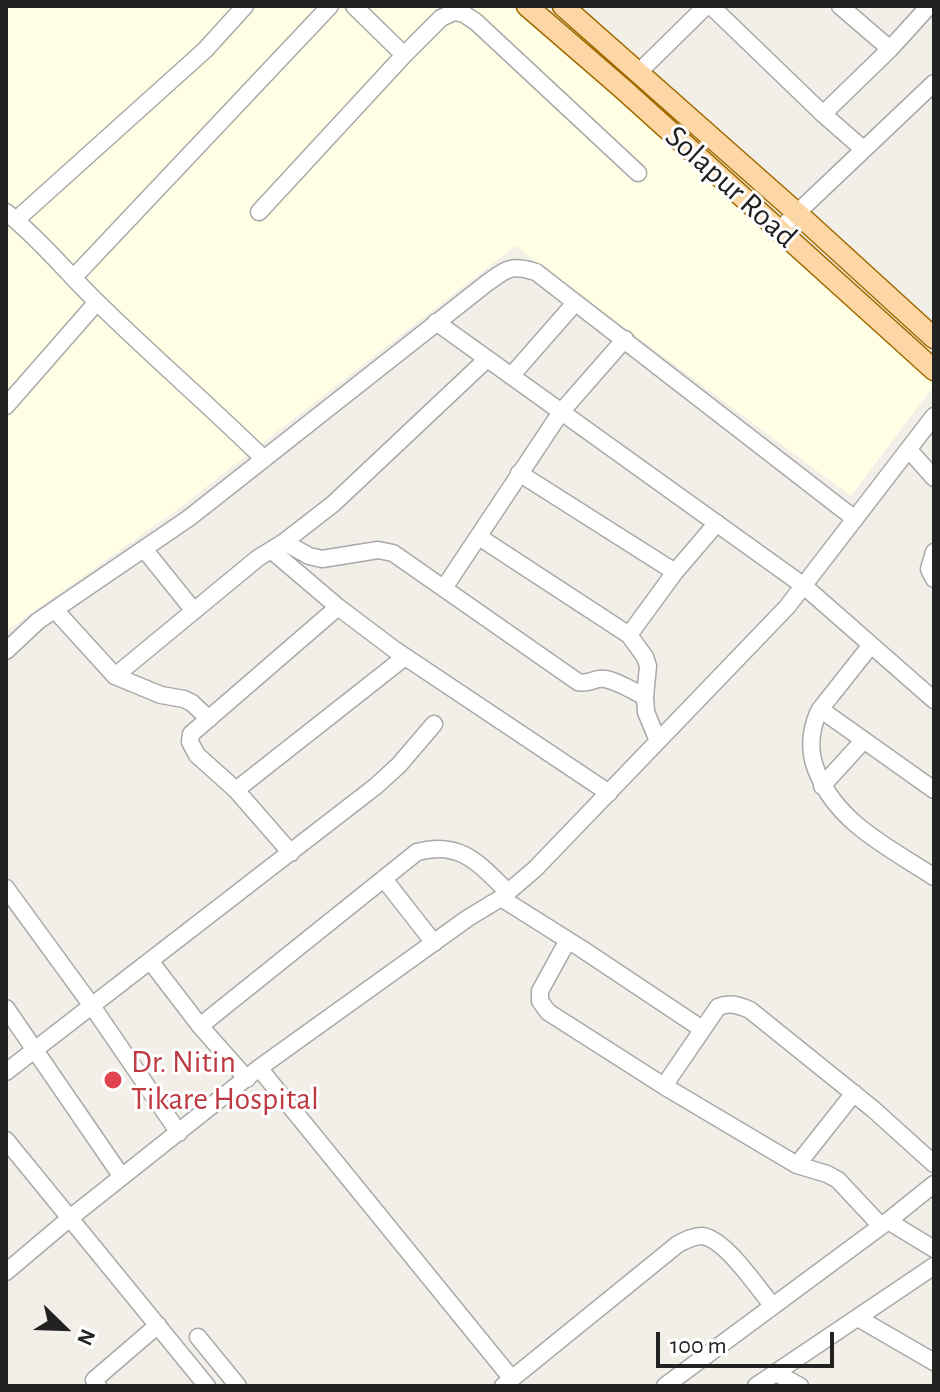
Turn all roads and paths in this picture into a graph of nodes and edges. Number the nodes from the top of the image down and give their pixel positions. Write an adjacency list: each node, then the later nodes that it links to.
1 (245, 6): 18 (street)
2 (330, 6): 20 (street)
3 (354, 6): 10 (street)
4 (527, 6): 19 (main road, Solapur Road)
5 (563, 6): 11 (main road, Solapur Road)
6 (708, 6): 11 (street); 13 (street)
7 (840, 6): 9 (street)
8 (929, 6): 9 (street)
9 (890, 49): 13 (street)
10 (404, 55): 15 (street); 16 (street)
11 (639, 72): 17 (main road, Solapur Road)
12 (934, 83): 14 (street)
13 (823, 114): 14 (street)
14 (863, 149): 17 (street)
15 (638, 173)
16 (259, 212)
17 (797, 213): 19 (street); 24 (main road, Solapur Road)
18 (11, 216): 20 (street)
19 (779, 230): 27 (main road, Solapur Road)
20 (74, 277): 21 (street)
21 (97, 302): 29 (street); 33 (street)
22 (575, 303): 23 (street); 25 (street); 28 (street)
23 (436, 322): 26 (street); 33 (street)
24 (934, 338)
25 (625, 339): 30 (street); 36 (street)
26 (487, 359): 28 (street); 39 (street)
27 (934, 370)
28 (511, 376): 30 (street)
29 (6, 406)
30 (561, 412): 34 (street); 37 (street)
31 (934, 416): 32 (street)
32 (909, 450): 35 (street); 36 (street)
33 (264, 459): 40 (street)
34 (519, 473): 38 (street); 42 (street)
35 (934, 478)
36 (855, 519): 44 (street)
37 (717, 523): 42 (street); 44 (street)
38 (479, 537): 45 (street); 49 (street)
39 (278, 546): 45 (street); 46 (street); 48 (street)
40 (144, 549): 47 (street); 48 (street)
41 (934, 552): 43 (street)
42 (675, 572): 49 (street)
43 (934, 579)
44 (804, 586): 50 (street); 60 (street)
45 (444, 588): 54 (street)
46 (338, 607): 52 (street); 57 (street)
47 (55, 610): 51 (street); 53 (street)
48 (194, 611): 53 (street)
49 (629, 635): 54 (street)
50 (871, 645): 55 (street); 56 (street)
51 (6, 651)
52 (405, 657): 62 (street); 64 (street)
53 (115, 676): 57 (street)
54 (645, 697): 60 (street)
55 (934, 700)
56 (820, 709): 59 (street); 61 (street)
57 (209, 719): 62 (street)
58 (434, 724): 65 (street)
59 (864, 740): 61 (street); 63 (street)
60 (658, 741): 64 (street)
61 (822, 786): 66 (street)
62 (236, 790): 65 (street)
63 (934, 790)
64 (609, 793): 69 (street)
65 (291, 853): 72 (street)
66 (934, 877)
67 (384, 879): 69 (street); 71 (street); 75 (street)
68 (6, 888): 73 (street)
69 (504, 895): 70 (street); 71 (street)
70 (568, 940): 76 (street); 80 (street)
71 (434, 943): 79 (street)
72 (151, 962): 73 (street); 75 (street)
73 (92, 1006): 77 (street); 82 (street)
74 (6, 1008): 77 (street)
75 (200, 1026): 79 (street)
76 (702, 1029): 80 (street); 81 (street)
77 (35, 1050): 78 (street); 86 (street)
78 (6, 1072)
79 (253, 1074): 82 (street); 99 (street)
80 (664, 1086): 85 (street)
81 (854, 1093): 84 (street); 85 (street)
82 (179, 1133): 86 (street)
83 (6, 1140): 88 (street)
84 (934, 1164)
85 (797, 1165): 89 (street)
86 (122, 1177): 88 (street)
87 (934, 1184): 89 (street)
88 (70, 1218): 92 (street); 95 (street)
89 (884, 1224): 90 (street); 93 (street)
90 (934, 1249)
91 (934, 1266): 94 (street)
92 (6, 1272)
93 (773, 1306): 99 (street); 103 (street)
94 (858, 1318): 97 (street); 98 (street)
95 (158, 1325): 100 (street); 101 (street)
96 (198, 1337): 102 (street)
97 (934, 1362)
98 (776, 1373): 104 (street); 105 (street)
99 (507, 1382)
100 (93, 1384)
101 (207, 1386)
102 (238, 1386)
103 (665, 1386)
104 (756, 1386)
105 (800, 1386)

